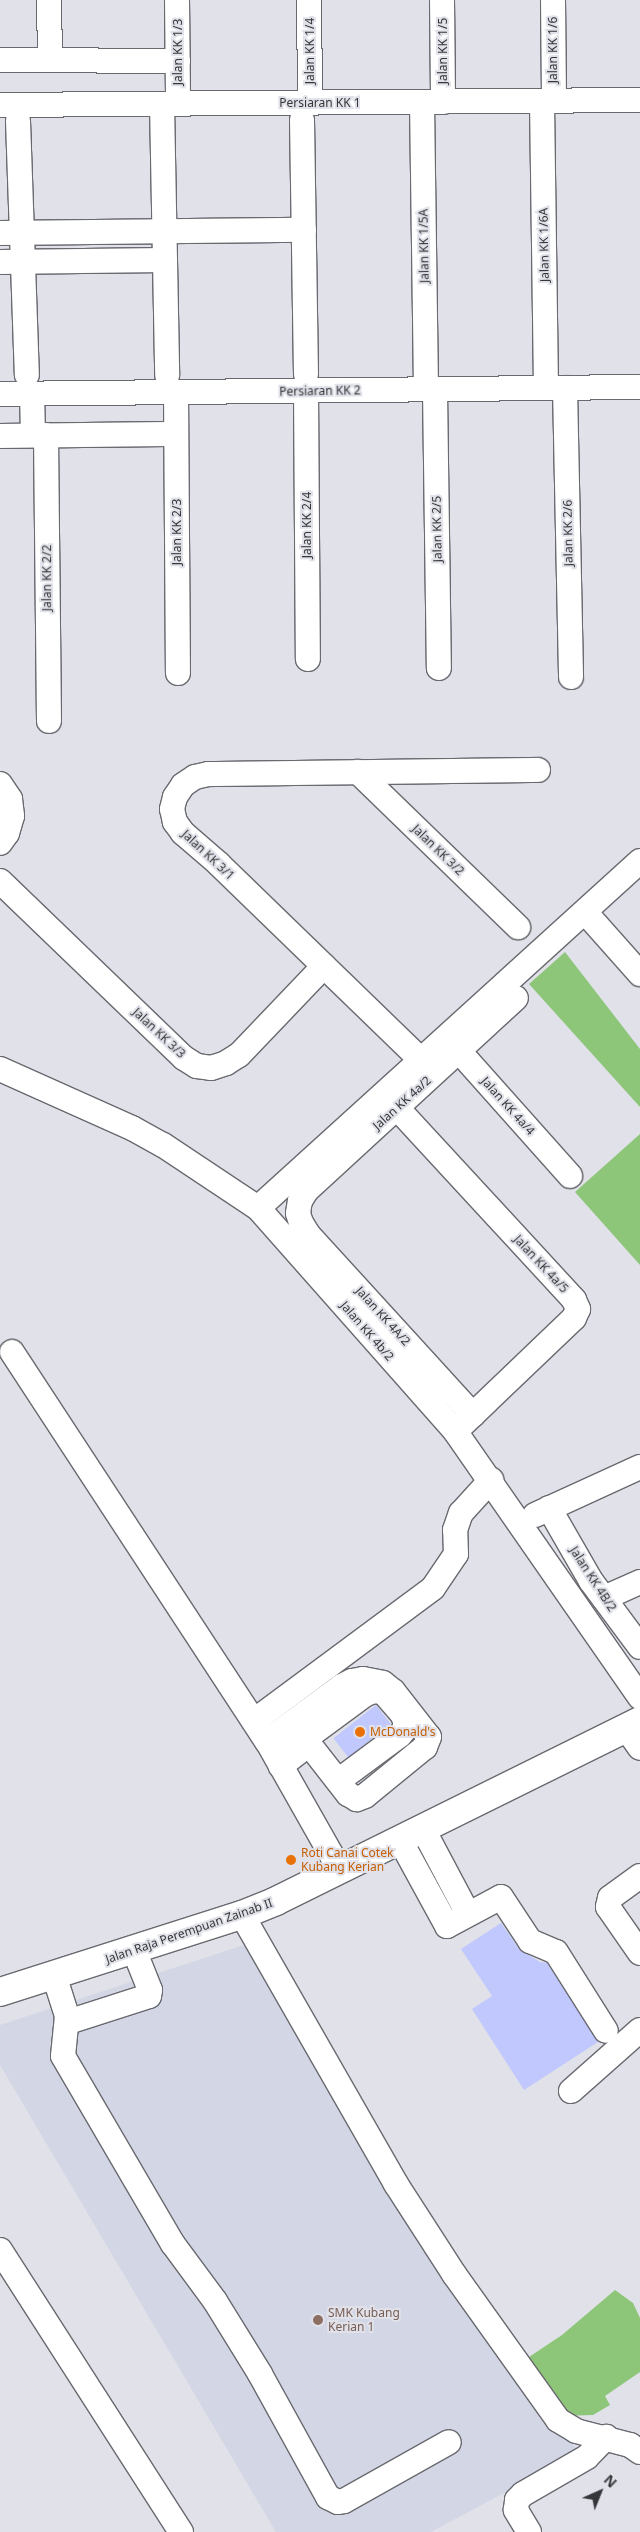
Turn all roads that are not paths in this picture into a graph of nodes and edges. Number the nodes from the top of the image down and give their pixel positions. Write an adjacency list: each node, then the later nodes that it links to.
1 (49, 0): 7 (street)
2 (177, 0): 8 (street, Jalan KK 1/3)
3 (309, 0): 14 (street, Jalan KK 1/4)
4 (442, 0): 11 (street, Jalan KK 1/5)
5 (553, 0): 10 (street, Jalan KK 1/6)
6 (0, 60): 7 (street)
7 (50, 60): 8 (street)
8 (178, 61): 12 (street, Jalan KK 1/3)
9 (640, 100): 10 (street, Persiaran KK 1)
10 (548, 101): 11 (street, Persiaran KK 1); 25 (street, Jalan KK 1/6A)
11 (433, 102): 14 (street, Persiaran KK 1); 26 (street, Jalan KK 1/5A)
12 (170, 104): 13 (street, Persiaran KK 1); 14 (street, Persiaran KK 1); 17 (street, Jalan KK 1/3)
13 (0, 105)
14 (306, 111): 16 (street, Jalan KK 1/4)
15 (18, 121): 18 (street, Jalan KK 2/2)
16 (304, 230): 17 (street); 21 (street, Jalan KK 2/4)
17 (165, 231): 18 (street); 19 (street, Jalan KK 2/3)
18 (11, 233): 20 (street, Jalan KK 2/2)
19 (165, 260): 20 (street); 22 (street, Jalan KK 2/3)
20 (11, 262): 23 (street, Jalan KK 2/2)
21 (306, 382): 22 (street, Persiaran KK 2); 26 (street, Persiaran KK 2); 31 (street, Jalan KK 2/4)
22 (171, 383): 23 (street, Persiaran KK 2); 28 (street, Jalan KK 2/3)
23 (29, 384): 27 (street, Persiaran KK 2); 29 (street, Jalan KK 2/2)
24 (640, 387): 25 (street, Persiaran KK 2)
25 (555, 388): 26 (street, Persiaran KK 2); 34 (street, Jalan KK 2/6)
26 (430, 390): 32 (street, Jalan KK 2/5)
27 (0, 394)
28 (176, 434): 29 (street); 33 (street, Jalan KK 2/3)
29 (40, 435): 30 (street); 35 (street, Jalan KK 2/2)
30 (0, 436)
31 (308, 659)
32 (439, 668)
33 (178, 673)
34 (571, 677)
35 (49, 721)
36 (538, 770): 37 (street, Jalan KK 3/1)
37 (358, 772): 43 (street, Jalan KK 3/2); 44 (street, Jalan KK 3/1)
38 (0, 784): 39 (street)
39 (0, 843)
40 (640, 861): 42 (street)
41 (0, 881): 44 (street, Jalan KK 3/3)
42 (585, 912): 45 (street); 47 (street)
43 (518, 927)
44 (324, 966): 48 (street, Jalan KK 3/1)
45 (640, 974)
46 (516, 998): 47 (street, Jalan KK 4a/2)
47 (453, 1044): 48 (street); 50 (street, Jalan KK 4a/2); 51 (street, Jalan KK 4a/4)
48 (421, 1060): 50 (street)
49 (0, 1068): 52 (street, Jalan KK 4b/2)
50 (390, 1101): 52 (street); 53 (street, Jalan KK 4a/2); 55 (street, Jalan KK 4a/5)
51 (570, 1176)
52 (262, 1213): 53 (street); 56 (street, Jalan KK 4b/2)
53 (298, 1213): 55 (street, Jalan KK 4A/2)
54 (12, 1352): 65 (street)
55 (473, 1415): 56 (street, Jalan KK 4a/5)
56 (456, 1431): 58 (street, Jalan KK 4b/2)
57 (640, 1467): 59 (street)
58 (491, 1480): 60 (street, Jalan KK 4b/2); 65 (street)
59 (549, 1508): 60 (street); 62 (street, Jalan KK 4B/2)
60 (520, 1522): 64 (street, Jalan KK 4b/2)
61 (640, 1582): 62 (street)
62 (604, 1598): 63 (street, Jalan KK 4B/2)
63 (640, 1647)
64 (640, 1697)
65 (254, 1721): 68 (street)
66 (635, 1732): 70 (main road, Jalan Raja Perempuan Zainab II)
67 (301, 1734): 68 (street); 69 (street); 69 (street); 69 (street)
68 (274, 1754): 71 (street)
69 (338, 1781)
70 (412, 1834): 71 (main road, Jalan Raja Perempuan Zainab II); 74 (street); 74 (street)
71 (340, 1870): 73 (main road, Jalan Raja Perempuan Zainab II)
72 (640, 1876): 76 (street)
73 (242, 1914): 75 (main road, Jalan Raja Perempuan Zainab II); 84 (street)
74 (468, 1914): 81 (street)
75 (134, 1950): 77 (main road, Jalan Raja Perempuan Zainab II); 79 (street)
76 (640, 1953)
77 (54, 1975): 78 (main road, Jalan Raja Perempuan Zainab II); 79 (street)
78 (0, 1992)
79 (68, 2022): 85 (street)
80 (640, 2030): 82 (street)
81 (606, 2031)
82 (571, 2091)
83 (0, 2250): 87 (street)
84 (606, 2437): 86 (street); 88 (street)
85 (449, 2442)
86 (637, 2444)
87 (181, 2532)
88 (529, 2532)

